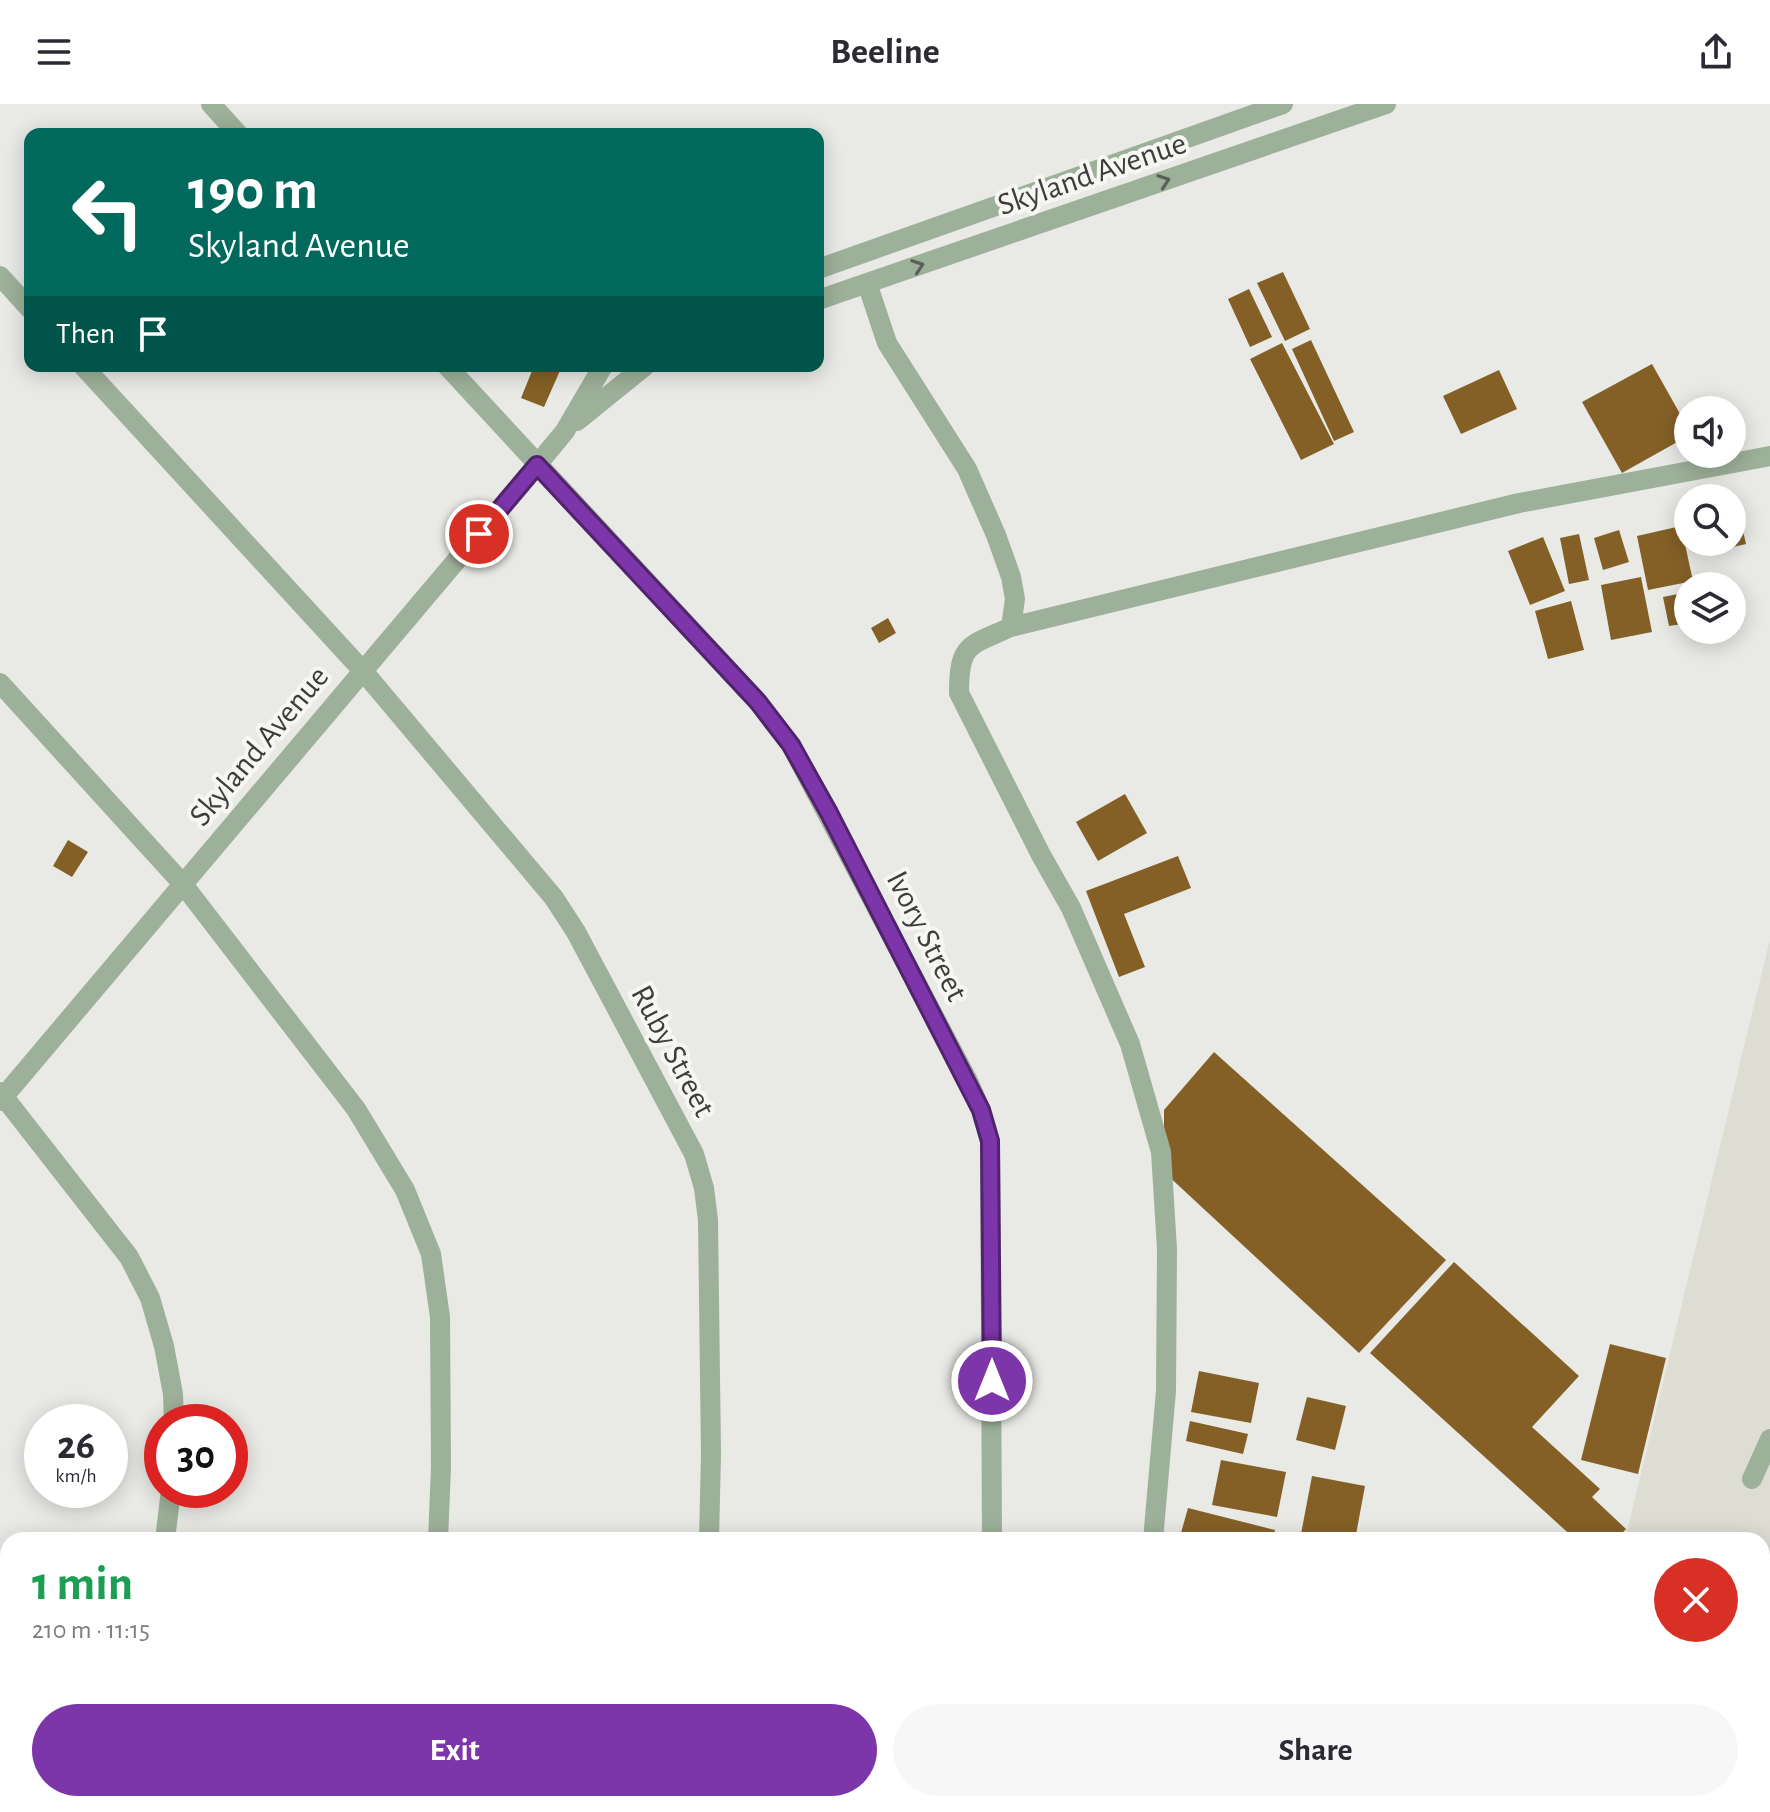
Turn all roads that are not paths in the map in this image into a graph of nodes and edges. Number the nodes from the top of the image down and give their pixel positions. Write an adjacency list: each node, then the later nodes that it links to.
1 (211, 104): 4 (street)
2 (1283, 104): 5 (street, Skyland Avenue)
3 (1386, 104): 7 (street, Skyland Avenue, one-way to 3)
4 (233, 128)
5 (824, 267)
6 (0, 276): 9 (street)
7 (867, 283): 8 (street, Skyland Avenue); 17 (street)
8 (824, 298)
9 (24, 302)
10 (89, 372): 18 (street, Ruby Street)
11 (452, 372): 16 (street, Ivory Street)
12 (599, 372): 14 (street, Skyland Avenue)
13 (638, 372): 14 (street, Skyland Avenue)
14 (565, 431): 16 (street, Skyland Avenue)
15 (1770, 456): 17 (street)
16 (537, 465): 18 (street, Skyland Avenue); 29 (street, Ivory Street)
17 (1011, 627): 30 (street)
18 (363, 671): 20 (street, Skyland Avenue); 28 (street, Ruby Street)
19 (0, 683): 20 (street)
20 (182, 883): 21 (street, Skyland Avenue); 27 (street)
21 (1, 1096): 22 (street)
22 (173, 1404)
23 (1770, 1439): 24 (street)
24 (1752, 1479)
25 (169, 1508): 26 (street)
26 (166, 1532)
27 (438, 1532)
28 (709, 1532)
29 (992, 1532)
30 (1154, 1532)

